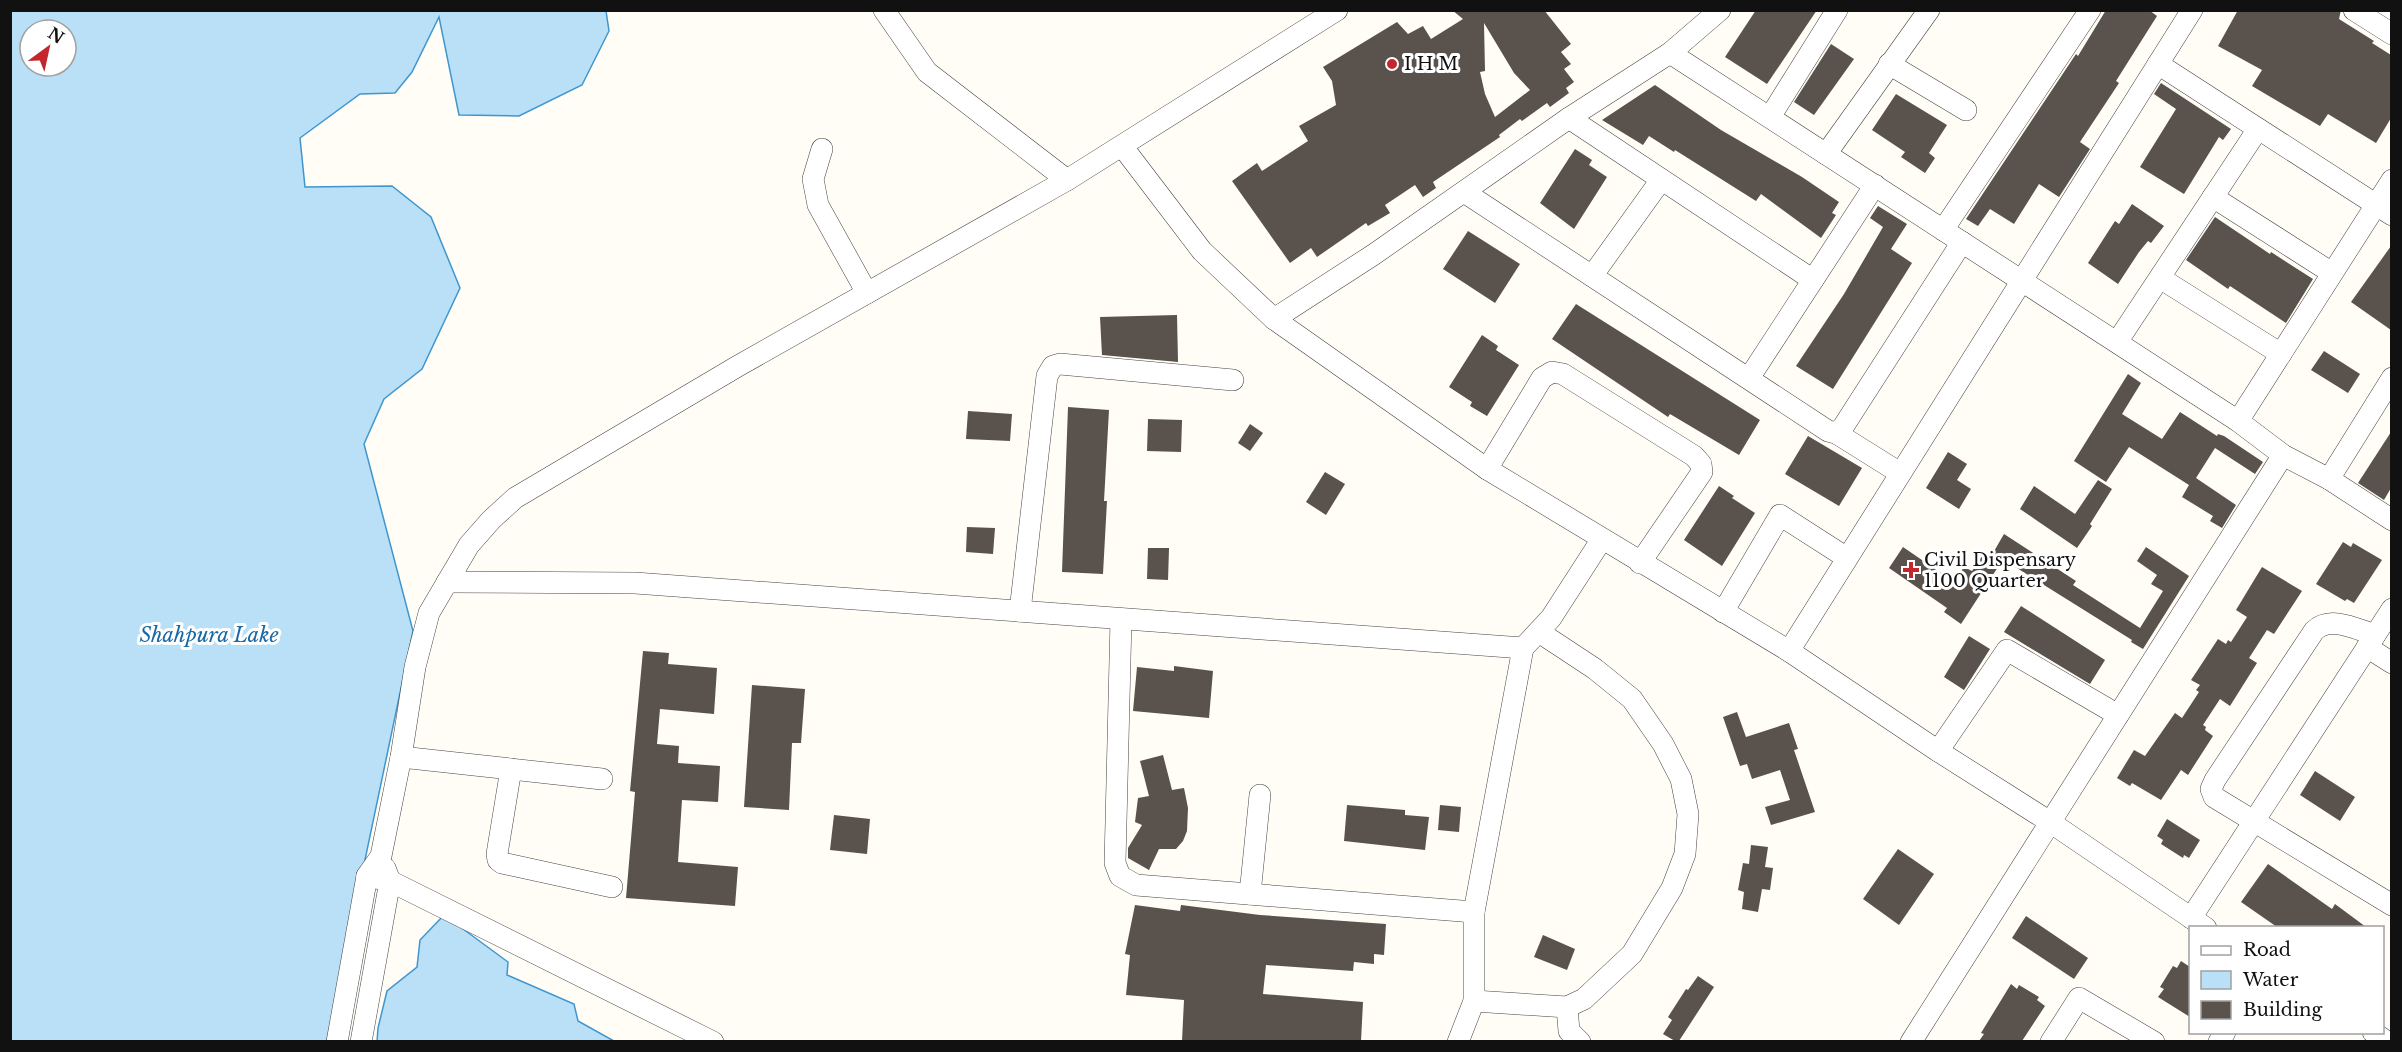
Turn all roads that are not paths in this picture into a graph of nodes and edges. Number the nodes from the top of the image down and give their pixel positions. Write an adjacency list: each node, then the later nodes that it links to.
1 (884, 10): 20 (street)
2 (1337, 10): 17 (street)
3 (1720, 10): 10 (street)
4 (1837, 10): 14 (street)
5 (1929, 10): 11 (street)
6 (2090, 10): 27 (street)
7 (2192, 10): 12 (street)
8 (2354, 10): 9 (street)
9 (2391, 34)
10 (1670, 54): 14 (street); 15 (street)
11 (1889, 64): 13 (street); 19 (street)
12 (2158, 64): 16 (street); 33 (street)
13 (1966, 110)
14 (1770, 117): 19 (street)
15 (1569, 118): 21 (street); 24 (street)
16 (2258, 129): 25 (street); 26 (street)
17 (1122, 146): 20 (street); 35 (street)
18 (822, 149): 34 (street)
19 (1826, 154): 23 (street)
20 (1067, 180): 34 (street)
21 (1661, 180): 30 (street); 32 (street)
22 (2391, 180): 26 (street)
23 (1875, 185): 27 (street); 32 (street)
24 (1464, 192): 30 (street); 35 (street)
25 (2213, 197): 29 (street); 31 (street)
26 (2384, 210): 29 (street)
27 (1943, 230): 28 (street)
28 (1962, 242): 33 (street); 42 (street)
29 (2332, 273): 37 (street)
30 (1592, 276): 38 (street)
31 (2160, 278): 36 (street); 37 (street)
32 (1813, 280): 38 (street)
33 (2022, 280): 36 (street); 45 (street)
34 (867, 293): 51 (street)
35 (1274, 319): 44 (street)
36 (2117, 342): 41 (street)
37 (2281, 354): 41 (street)
38 (1749, 378): 42 (street)
39 (1233, 380): 53 (street)
40 (2390, 382): 46 (street)
41 (2238, 421): 43 (street)
42 (1836, 433): 45 (street)
43 (2283, 455): 46 (street); 61 (street)
44 (1487, 469): 48 (street); 50 (street)
45 (1900, 473): 49 (street)
46 (2329, 478): 47 (street)
47 (2391, 520)
48 (1602, 539): 50 (street); 56 (street)
49 (1847, 558): 54 (street); 59 (street)
50 (1640, 563): 54 (street)
51 (447, 582): 53 (street); 63 (street)
52 (2391, 609): 57 (street)
53 (1020, 611): 55 (street)
54 (1723, 612): 59 (street)
55 (1121, 619): 58 (street); 73 (street)
56 (1539, 632): 58 (street); 78 (street)
57 (2371, 641): 60 (street); 67 (street); 67 (street)
58 (1523, 648): 75 (street)
59 (1789, 651): 62 (street)
60 (2391, 663)
61 (2118, 715): 62 (street); 68 (street)
62 (1938, 751): 68 (street)
63 (401, 757): 64 (street); 69 (street)
64 (511, 769): 65 (street); 72 (street)
65 (602, 779)
66 (1260, 795): 73 (street)
67 (2254, 821): 74 (street); 76 (street)
68 (2050, 822): 76 (street); 84 (street)
69 (381, 856): 70 (street); 71 (street)
70 (367, 876): 71 (street); 79 (street)
71 (390, 880): 80 (street); 81 (street)
72 (612, 887)
73 (1250, 894): 75 (street)
74 (2391, 905)
75 (1474, 912): 77 (street)
76 (2199, 923)
77 (1474, 1001): 78 (street); 82 (street)
78 (1567, 1007): 83 (street)
79 (337, 1041)
80 (361, 1041)
81 (712, 1041)
82 (1458, 1041)
83 (1580, 1041)
84 (1911, 1041)
85 (2051, 1041): 86 (street)
86 (2154, 1041)

